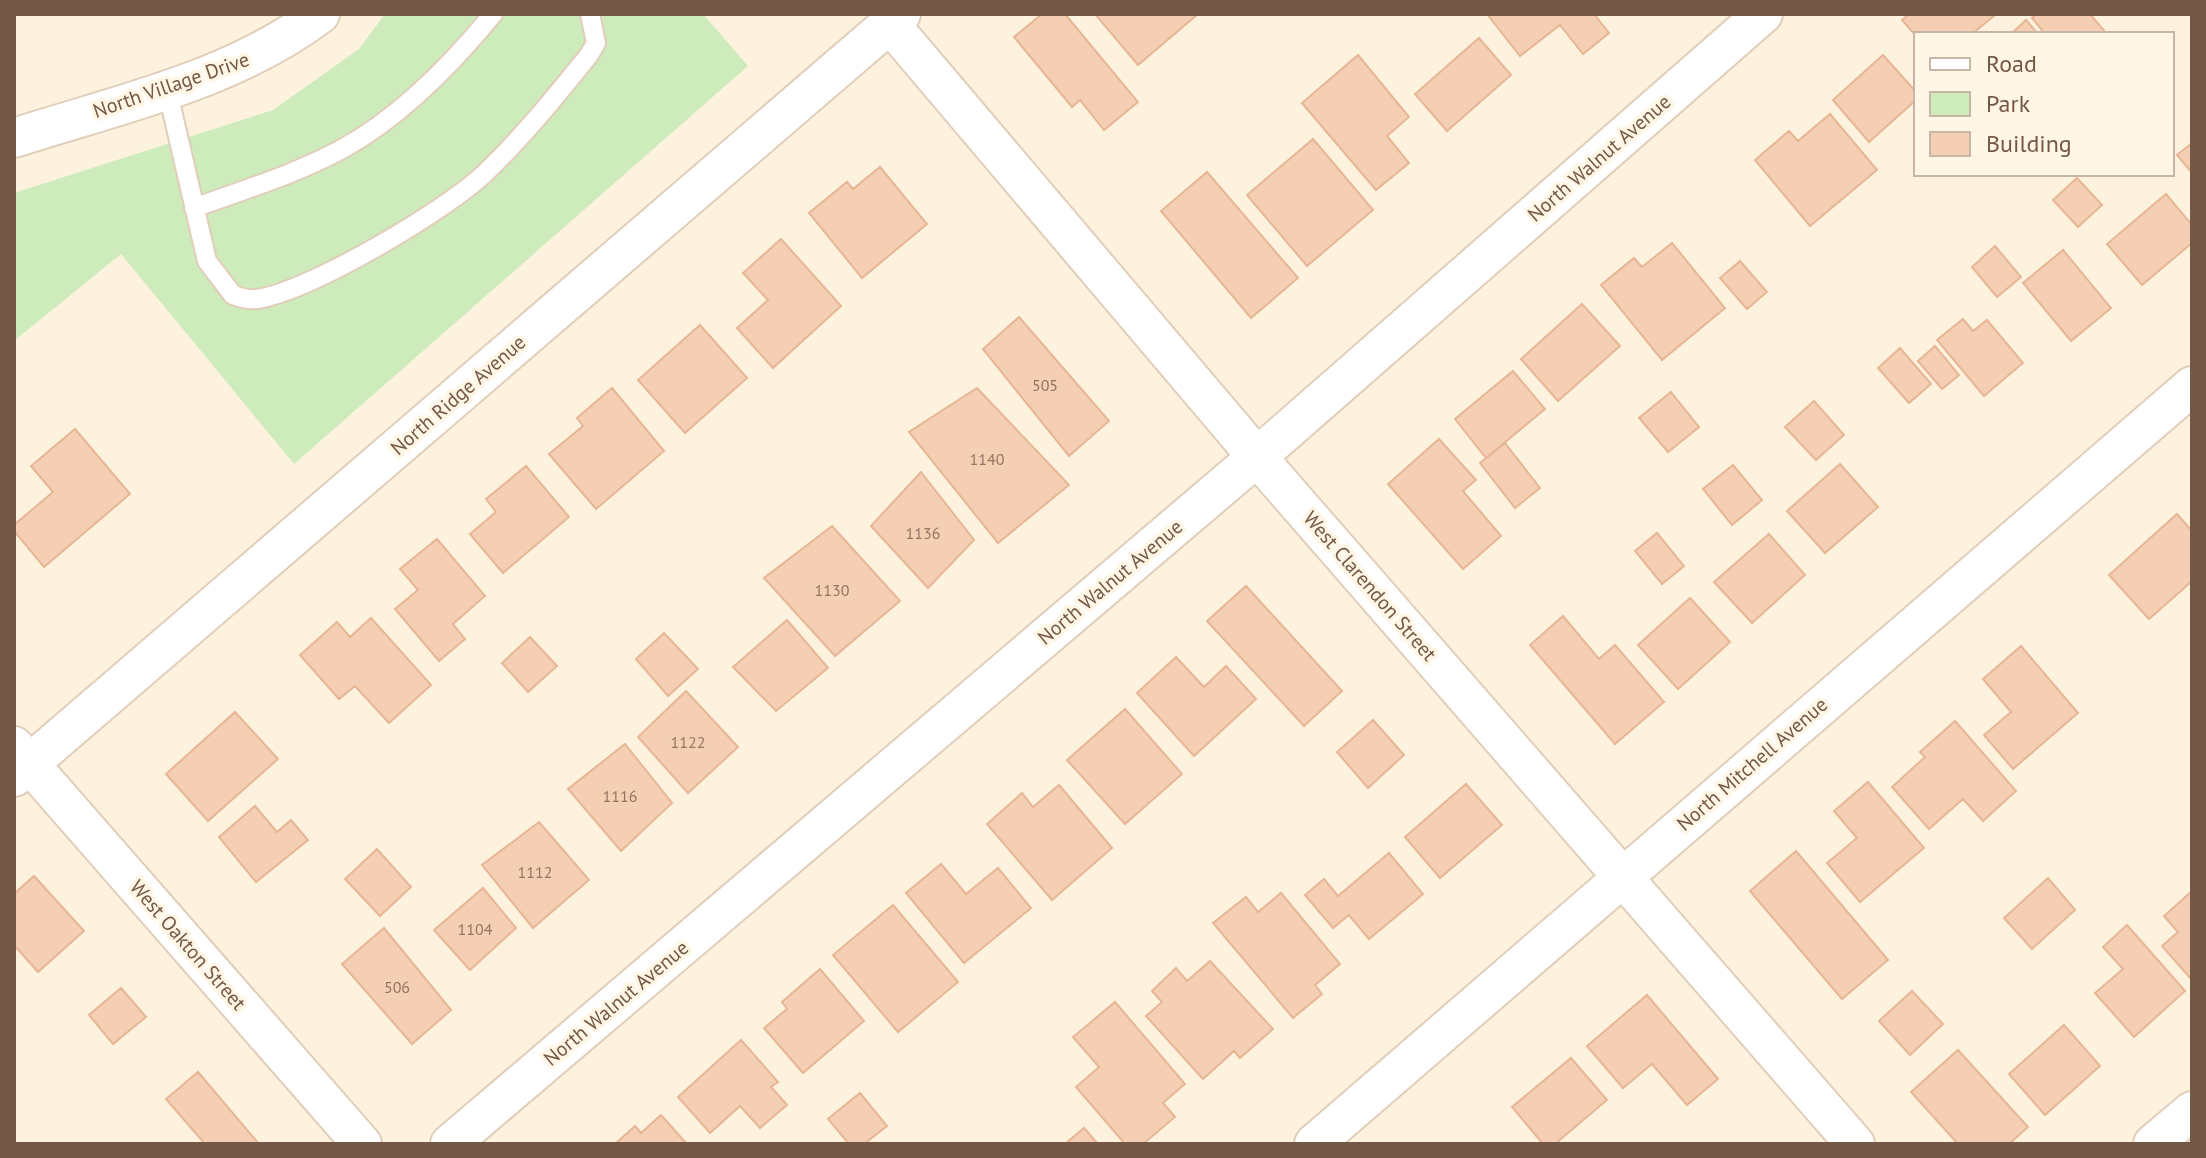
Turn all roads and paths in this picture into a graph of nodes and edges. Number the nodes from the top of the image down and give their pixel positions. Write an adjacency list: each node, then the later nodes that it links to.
1 (320, 14): 6 (street, North Village Drive)
2 (493, 14): 8 (lane)
3 (590, 14): 8 (lane)
4 (1763, 14): 10 (street, North Walnut Avenue)
5 (896, 19): 10 (street, West Clarendon Street); 11 (street, North Ridge Avenue)
6 (167, 89): 7 (street, North Village Drive); 8 (lane)
7 (14, 138)
8 (194, 208)
9 (2192, 386): 12 (street, North Mitchell Avenue)
10 (1257, 457): 12 (street, West Clarendon Street); 15 (street, North Walnut Avenue)
11 (19, 762): 14 (street, West Oakton Street)
12 (1623, 875): 16 (street, North Mitchell Avenue); 17 (street, West Clarendon Street)
13 (2192, 1111): 18 (street)
14 (362, 1144)
15 (450, 1144)
16 (1314, 1144)
17 (1855, 1144)
18 (2153, 1144)

